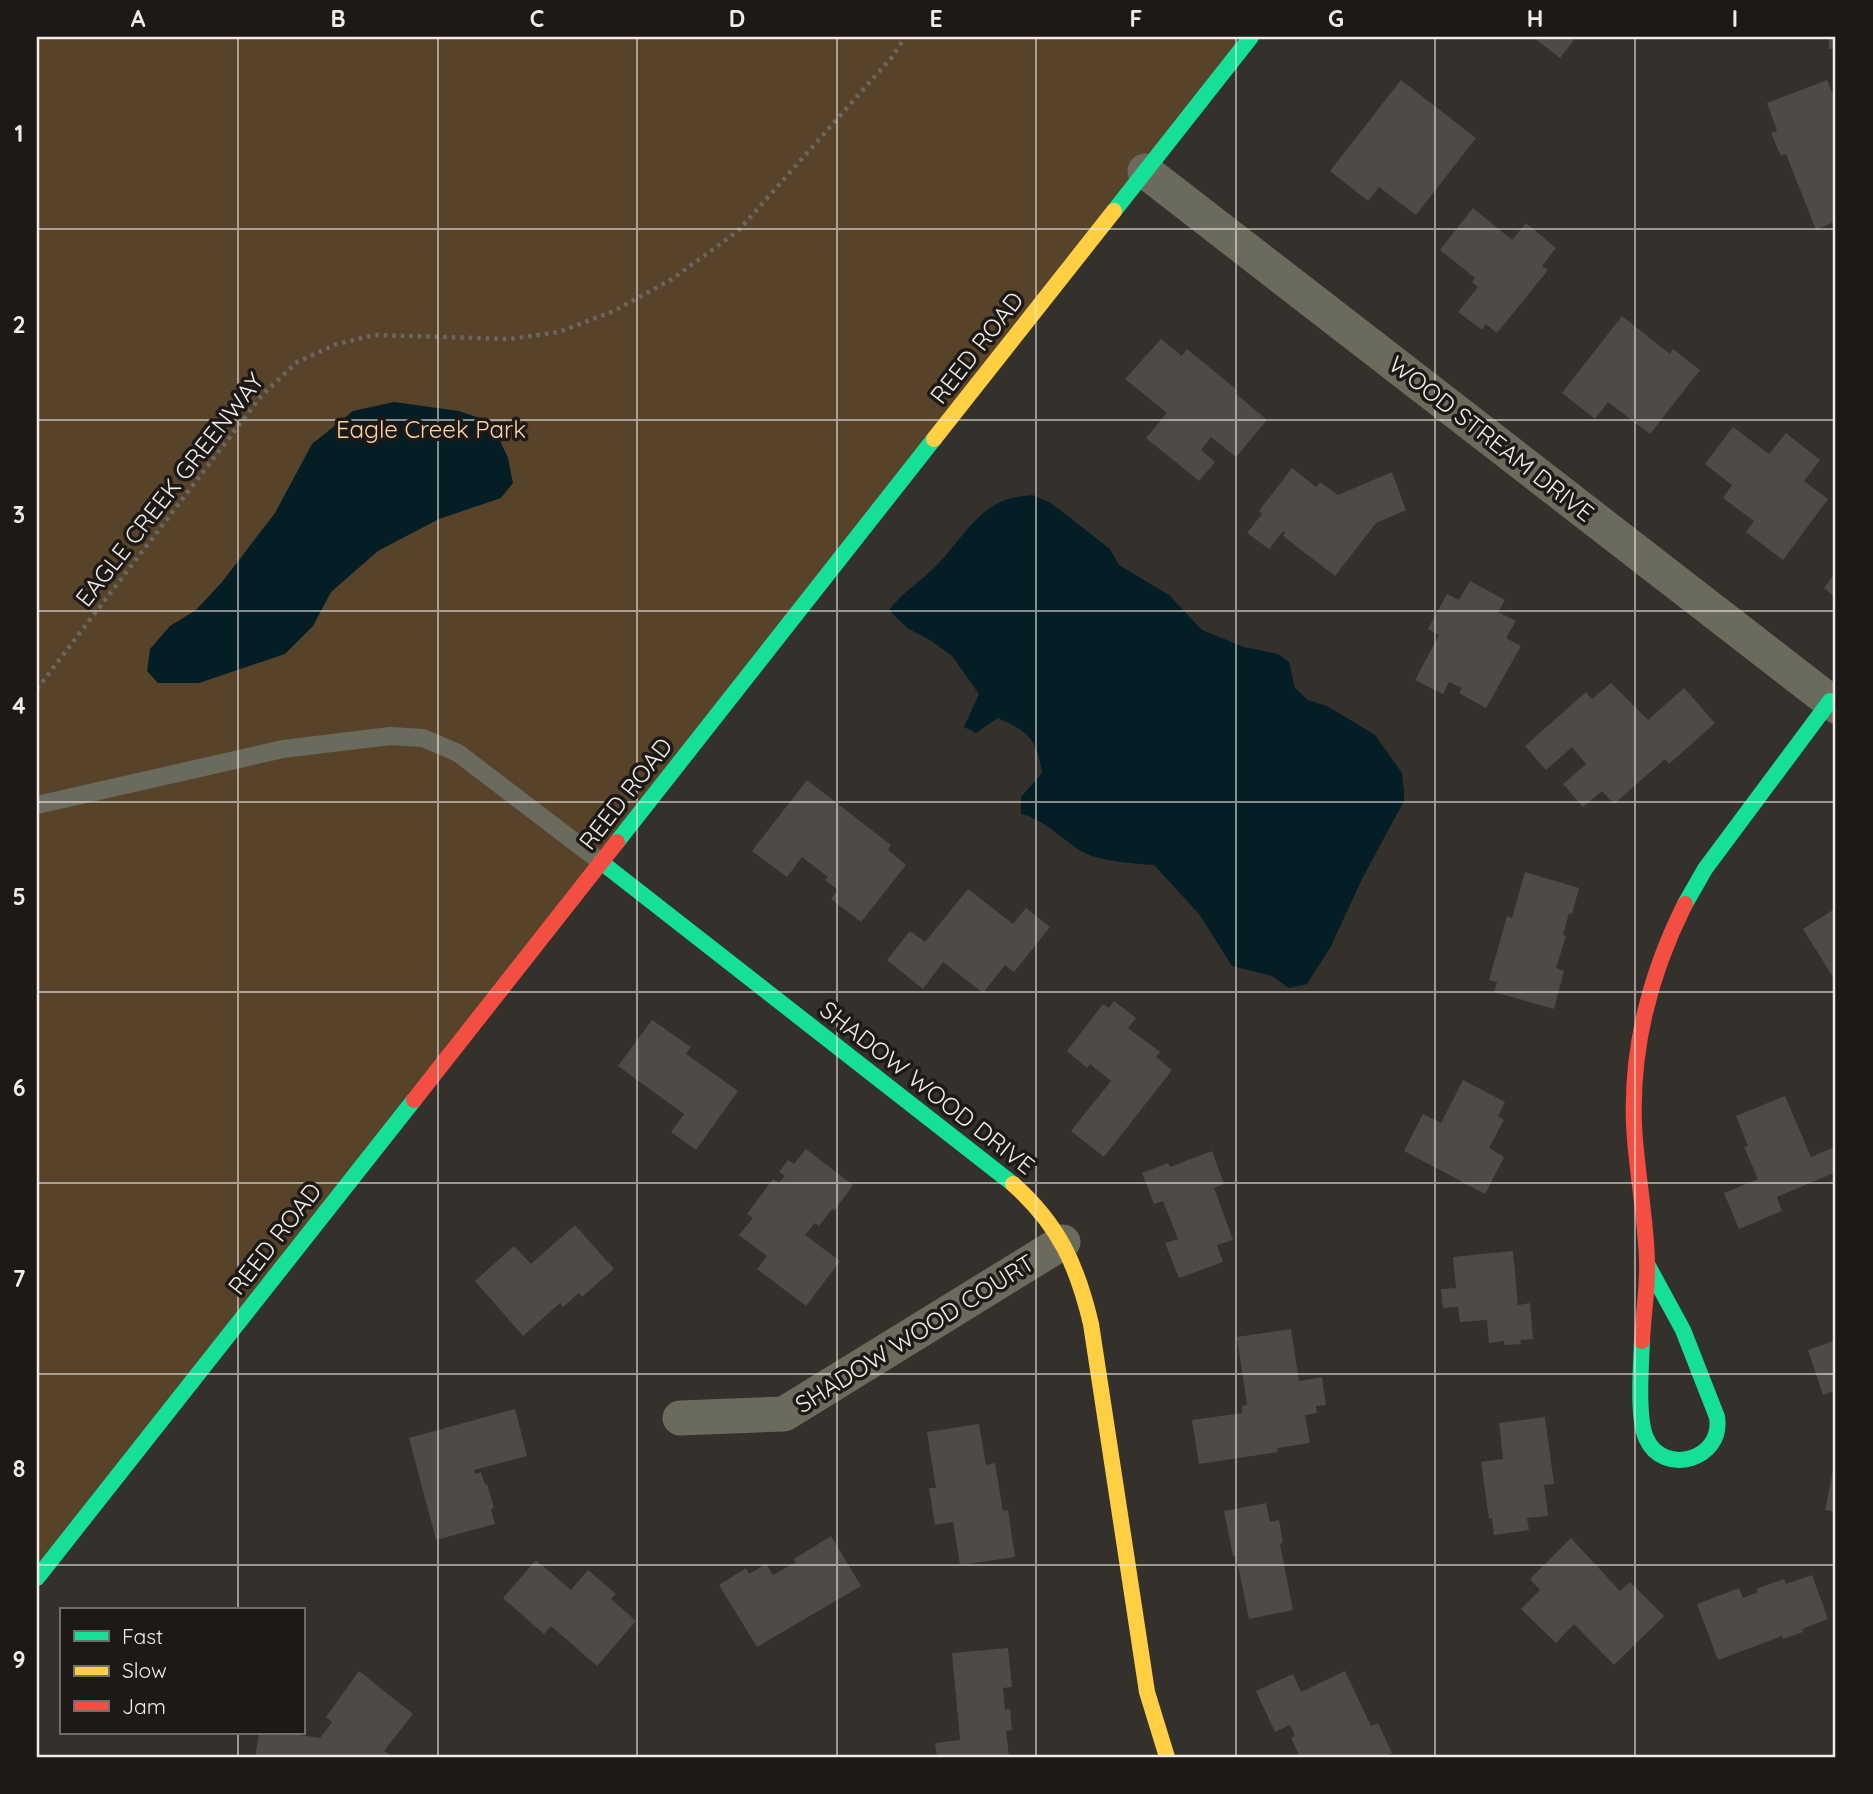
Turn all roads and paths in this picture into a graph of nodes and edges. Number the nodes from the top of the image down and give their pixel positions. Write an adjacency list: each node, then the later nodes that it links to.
1 (905, 37): 4 (path, EAGLE CREEK GREENWAY)
2 (1251, 37): 3 (street, REED ROAD)
3 (1145, 171): 5 (street, WOOD STREAM DRIVE); 7 (street, REED ROAD)
4 (37, 689)
5 (1833, 704): 9 (street)
6 (37, 805): 7 (lane)
7 (601, 862): 8 (street, SHADOW WOOD DRIVE); 11 (street, REED ROAD)
8 (1063, 1242): 10 (street, SHADOW WOOD COURT); 12 (street, SHADOW WOOD DRIVE)
9 (1647, 1264): 9 (street)
10 (680, 1418)
11 (37, 1578)
12 (1167, 1757)

